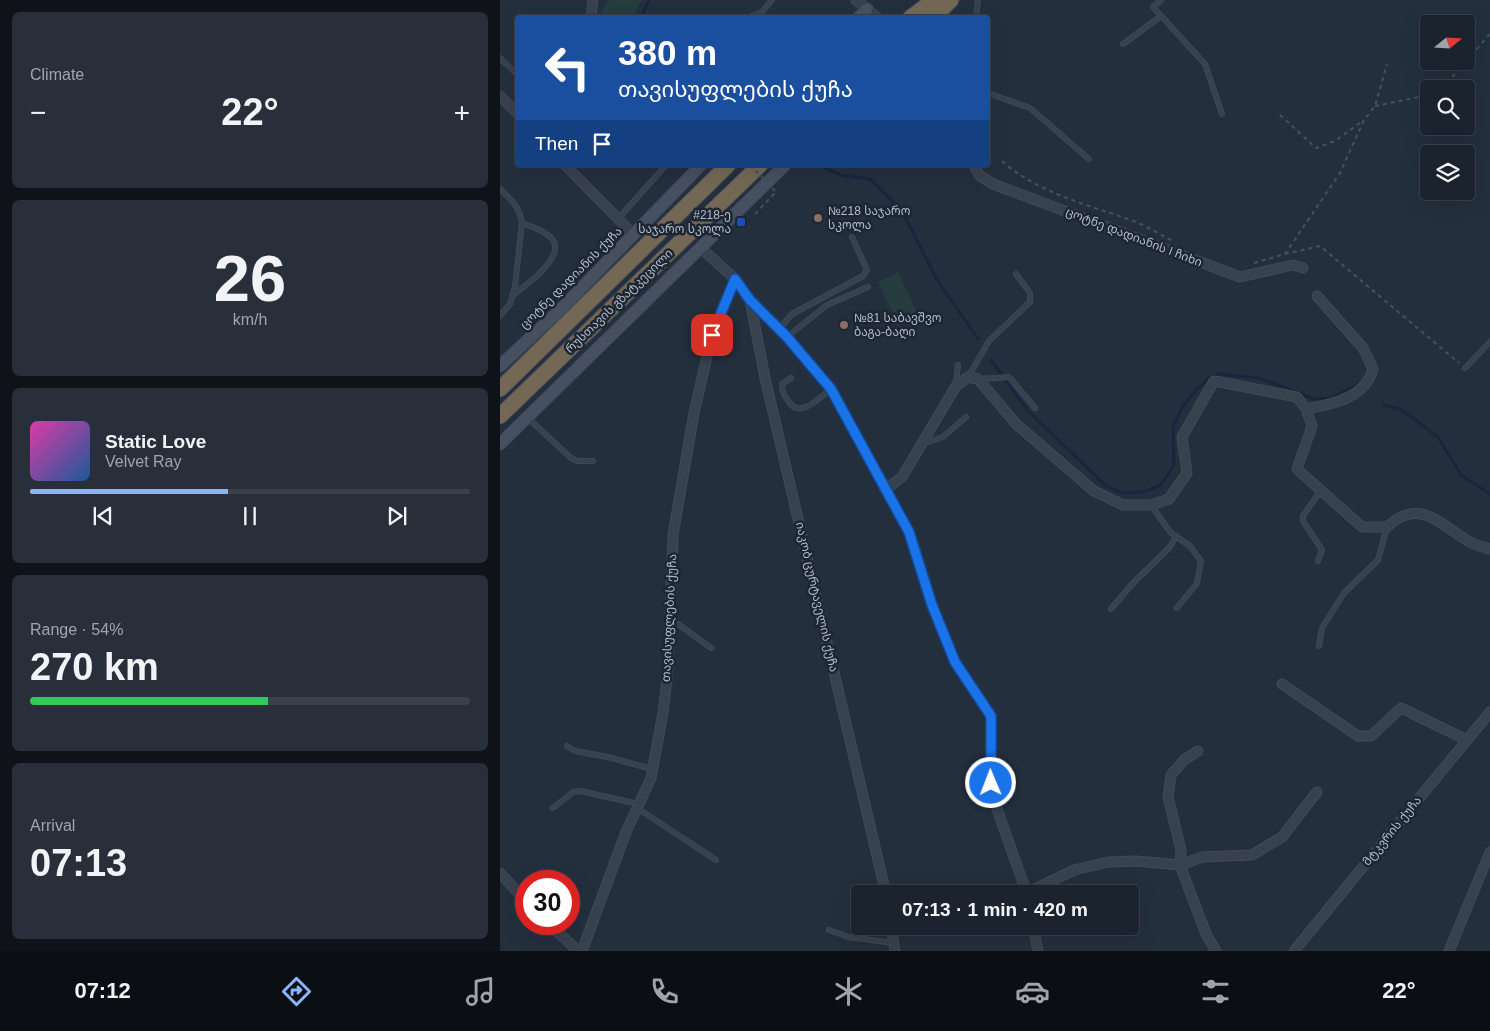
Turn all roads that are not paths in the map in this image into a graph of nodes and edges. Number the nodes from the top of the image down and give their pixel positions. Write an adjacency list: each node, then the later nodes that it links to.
1 (593, 0): 9 (street)
2 (772, 0): 10 (lane)
3 (856, 0): 7 (street)
4 (951, 0): 8 (highway)
5 (978, 0): 14 (lane)
6 (1161, 0): 15 (lane)
7 (867, 9): 11 (street); 12 (street)
8 (935, 12): 13 (highway)
9 (591, 15)
10 (754, 15)
11 (861, 15)
12 (874, 15)
13 (922, 15)
14 (976, 15)
15 (1161, 16): 16 (lane); 22 (lane)
16 (1123, 44)
17 (500, 58): 18 (lane)
18 (515, 72)
19 (990, 95): 23 (lane)
20 (500, 96): 21 (street)
21 (515, 111)
22 (1222, 114)
23 (1089, 159)
24 (567, 167): 32 (street)
25 (578, 167): 32 (street)
26 (664, 167): 34 (lane)
27 (699, 167): 36 (street, ცოტნე დადიანის ქუჩა)
28 (726, 167): 57 (highway, რუსთავის გზატკეცილი)
29 (758, 167): 61 (highway, რუსთავის გზატკეცილი)
30 (783, 167): 38 (street)
31 (975, 167): 39 (street, ცოტნე დადიანის I ჩიხი)
32 (577, 177): 34 (street)
33 (500, 189): 35 (lane)
34 (618, 219): 36 (street)
35 (522, 223): 43 (lane); 43 (lane)
36 (634, 235): 50 (street, ცოტნე დადიანის ქუჩა)
37 (852, 237): 47 (lane)
38 (701, 248): 41 (street); 62 (street)
39 (1302, 268)
40 (1016, 274): 53 (lane)
41 (735, 279): 45 (street); 76 (street, თავისუფლების ქუჩა)
42 (868, 287): 48 (lane)
43 (512, 296): 46 (lane)
44 (1317, 296): 60 (street)
45 (750, 300): 47 (street); 92 (street, იაკობ ცურტაველის ქუჩა)
46 (500, 316)
47 (779, 329): 48 (street)
48 (787, 337): 58 (street)
49 (1490, 342): 52 (lane)
50 (500, 366)
51 (958, 366): 56 (lane)
52 (1466, 368)
53 (968, 377): 55 (street); 56 (street)
54 (791, 378): 58 (lane)
55 (978, 379): 59 (lane); 69 (street)
56 (956, 386): 65 (street)
57 (500, 389)
58 (831, 389): 67 (street)
59 (1036, 408)
60 (1306, 409): 68 (street); 69 (street)
61 (504, 412)
62 (527, 417): 64 (street); 66 (lane)
63 (966, 417): 65 (lane)
64 (500, 444)
65 (921, 444): 67 (street)
66 (594, 461)
67 (885, 490): 93 (street)
68 (1321, 490): 70 (street); 73 (lane)
69 (1151, 505): 71 (lane)
70 (1387, 527): 72 (street); 77 (lane)
71 (1176, 536): 74 (lane); 75 (lane)
72 (1490, 549)
73 (1318, 561)
74 (1176, 608)
75 (1111, 609)
76 (670, 618): 78 (lane); 84 (street, თავისუფლების ქუჩა)
77 (1319, 646)
78 (711, 648)
79 (1282, 684): 81 (street)
80 (1490, 712): 81 (street, მტკვრის ქუჩა)
81 (1467, 740): 104 (street, მტკვრის ქუჩა)
82 (567, 746): 84 (lane)
83 (1198, 751): 90 (street)
84 (652, 769): 86 (street, თავისუფლების ქუჩა)
85 (1317, 792): 90 (street)
86 (638, 806): 87 (lane); 89 (lane); 101 (street, თავისუფლების ქუჩა)
87 (553, 808)
88 (1490, 852): 105 (street)
89 (716, 860)
90 (1180, 864): 94 (street); 103 (street)
91 (500, 873): 95 (street)
92 (884, 885)
93 (1024, 885)
94 (1043, 885)
95 (515, 889)
96 (829, 930): 99 (lane)
97 (561, 935): 100 (street)
98 (1035, 935): 102 (street)
99 (894, 947)
100 (578, 951)
101 (582, 951)
102 (1038, 951)
103 (1216, 951)
104 (1294, 951)
105 (1449, 951)

